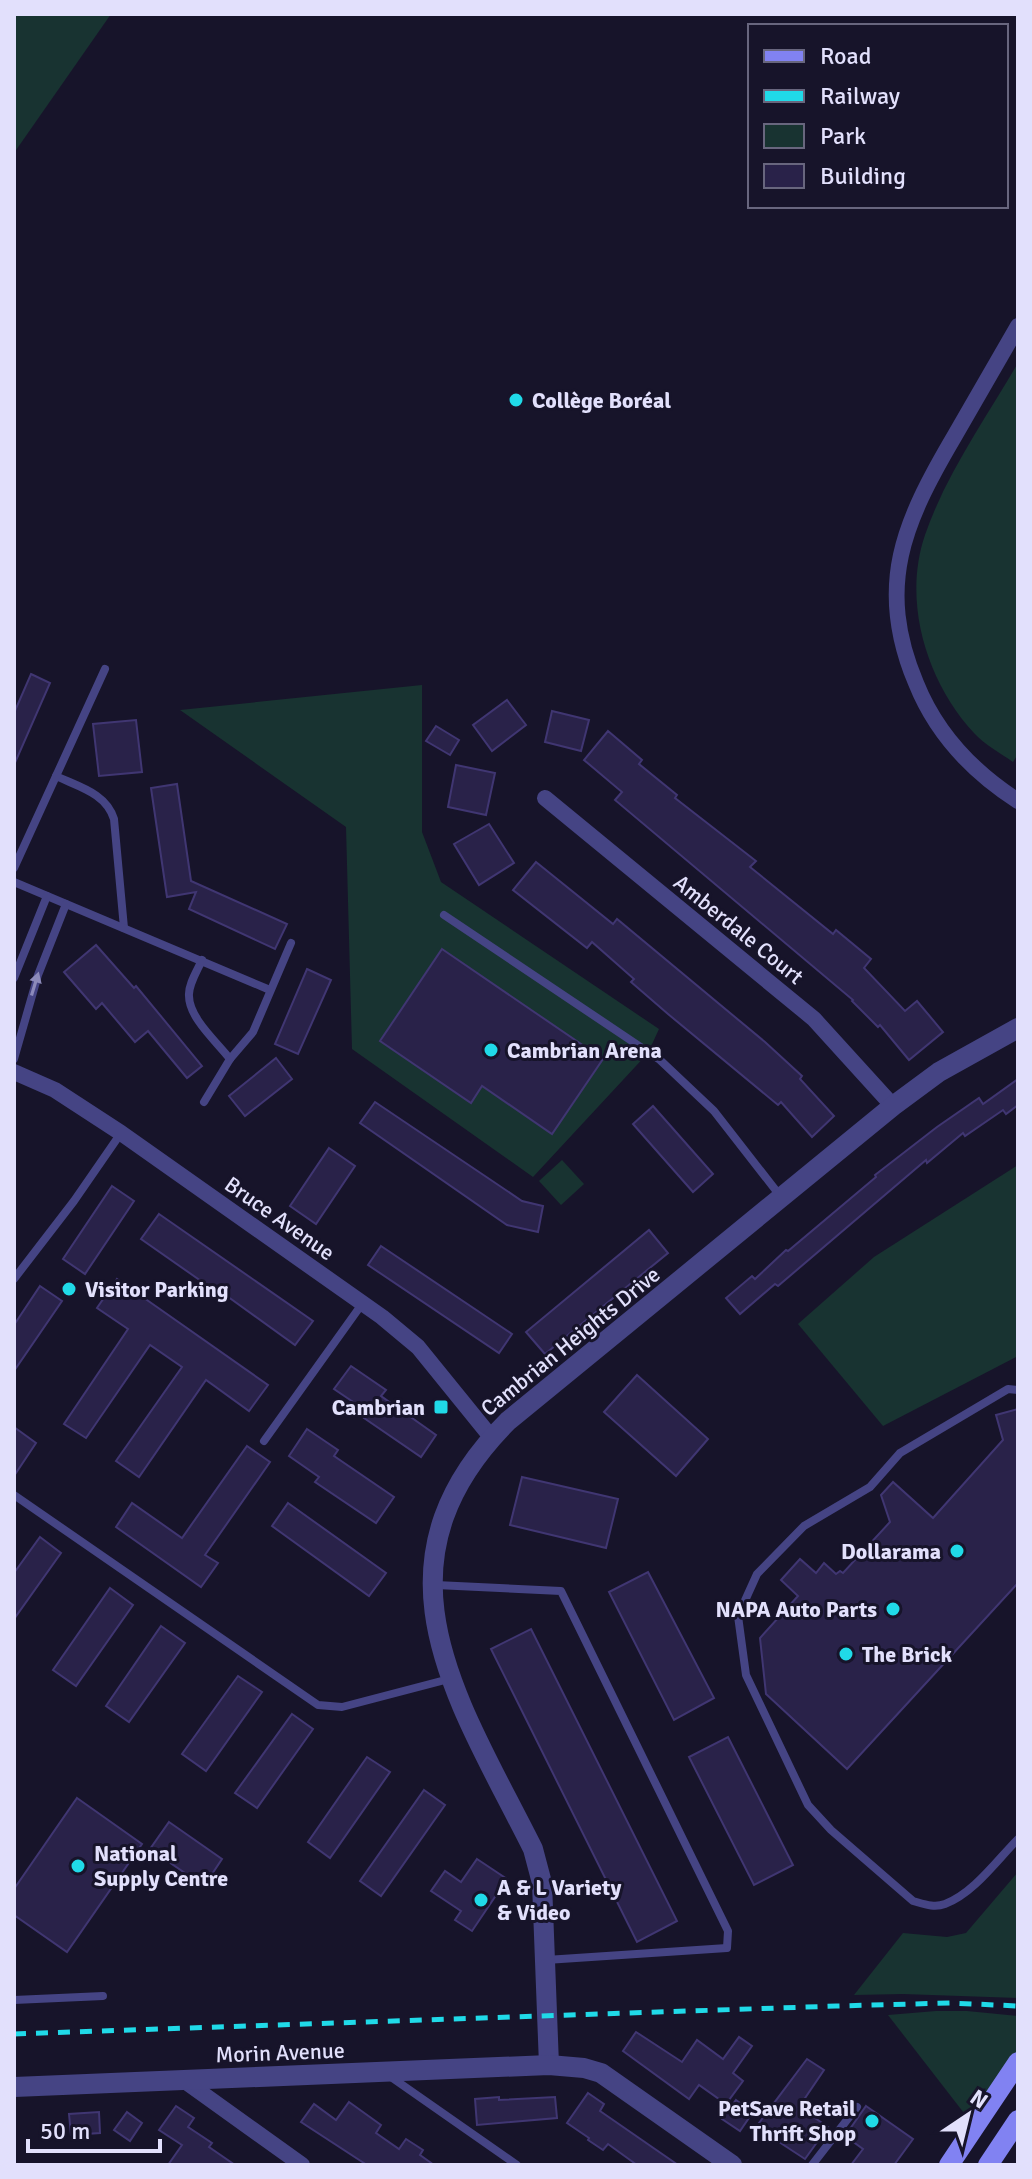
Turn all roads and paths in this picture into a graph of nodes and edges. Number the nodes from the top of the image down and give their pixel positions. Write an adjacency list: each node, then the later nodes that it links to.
1 (1018, 326): 5 (street)
2 (105, 669): 3 (lane)
3 (56, 776): 6 (lane); 11 (lane)
4 (545, 798): 21 (street, Amberdale Court)
5 (1018, 801)
6 (14, 868)
7 (14, 882): 8 (lane)
8 (47, 896): 9 (lane); 14 (lane)
9 (66, 904): 11 (lane); 17 (lane, one-way to 9)
10 (444, 915): 23 (lane)
11 (124, 928): 13 (lane)
12 (291, 943): 15 (lane)
13 (202, 960): 15 (lane); 18 (lane)
14 (14, 978)
15 (270, 990): 18 (lane)
16 (1018, 1028): 21 (street, Cambrian Heights Drive)
17 (14, 1059)
18 (230, 1059): 20 (lane)
19 (14, 1072): 22 (street, Bruce Avenue)
20 (204, 1102)
21 (893, 1106): 23 (street, Cambrian Heights Drive)
22 (121, 1133): 24 (lane); 25 (street, Bruce Avenue)
23 (782, 1197): 27 (street, Cambrian Heights Drive)
24 (14, 1279)
25 (362, 1304): 27 (street, Bruce Avenue); 28 (lane)
26 (1018, 1390): 32 (lane)
27 (491, 1437): 30 (street, Cambrian Heights Drive)
28 (264, 1441)
29 (14, 1495): 31 (lane)
30 (431, 1584): 31 (street, Cambrian Heights Drive); 33 (lane)
31 (450, 1678): 33 (street, Cambrian Heights Drive)
32 (1018, 1839)
33 (546, 1960): 37 (street, Cambrian Heights Drive)
34 (103, 1996): 35 (lane)
35 (14, 2000)
36 (1018, 2062): 47 (main road)
37 (549, 2065): 38 (street, Morin Avenue); 45 (street, Morin Avenue)
38 (384, 2071): 39 (street, Morin Avenue); 44 (lane)
39 (182, 2079): 40 (street, Morin Avenue); 43 (street)
40 (14, 2087)
41 (857, 2107): 46 (lane)
42 (1018, 2120): 48 (main road)
43 (302, 2165)
44 (517, 2165)
45 (732, 2165)
46 (812, 2165)
47 (949, 2165)
48 (988, 2165)

